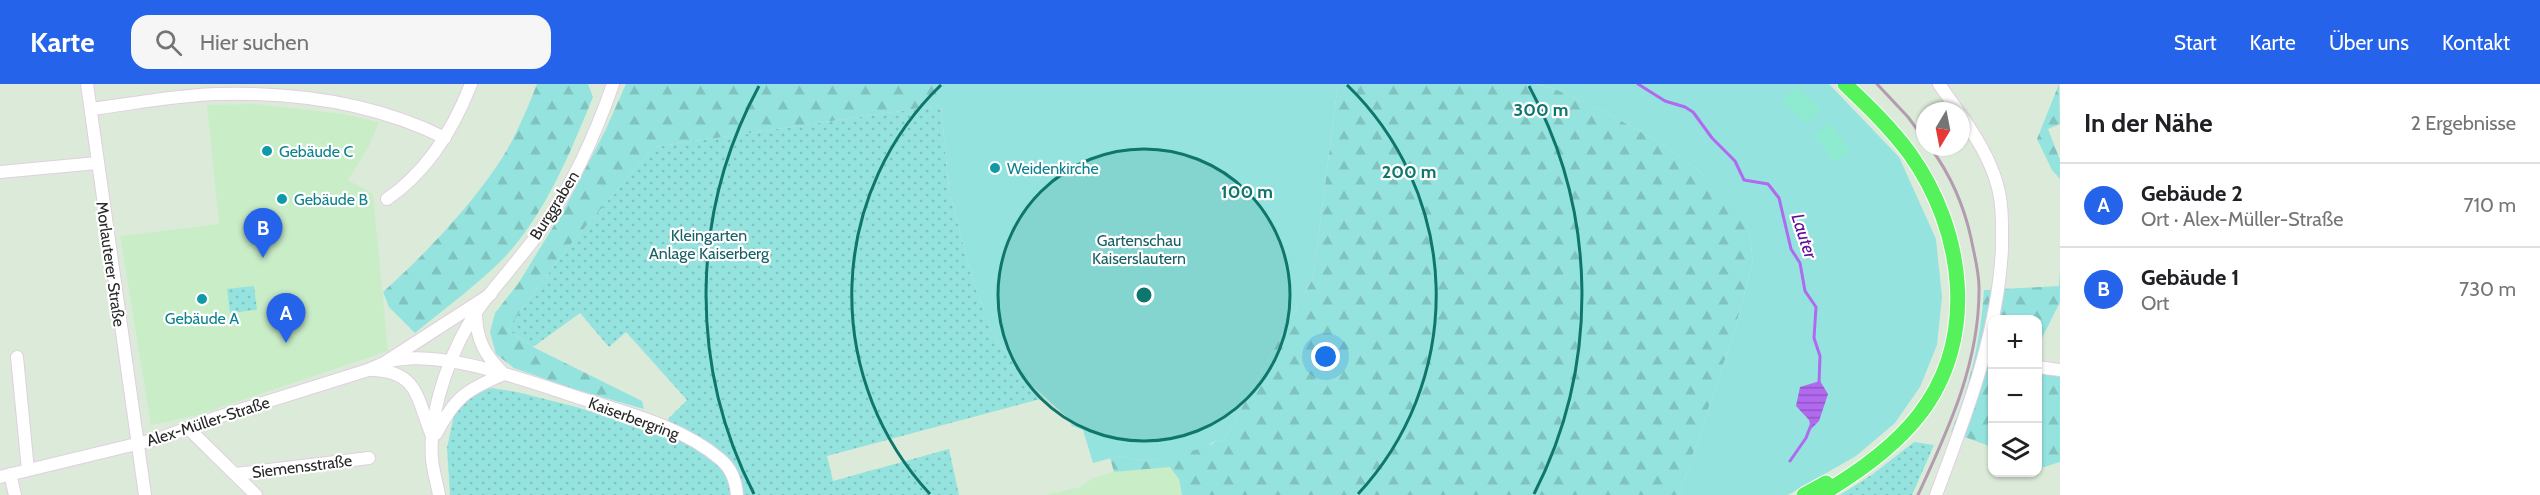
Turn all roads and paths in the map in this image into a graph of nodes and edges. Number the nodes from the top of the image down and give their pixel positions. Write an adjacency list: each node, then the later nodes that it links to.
1 (87, 84): 7 (street, Morlauterer Straße)
2 (471, 84): 9 (street)
3 (613, 84): 13 (street, Burggraben)
4 (1845, 84): 25 (main road)
5 (1939, 84): 6 (street)
6 (1952, 102)
7 (91, 109): 9 (street); 10 (street, Morlauterer Straße)
8 (1970, 130): 37 (street)
9 (445, 138): 12 (street)
10 (97, 163): 11 (street); 24 (street, Morlauterer Straße)
11 (0, 172)
12 (387, 199)
13 (491, 294): 14 (street, Burggraben); 17 (street, Alex-Müller-Straße)
14 (476, 314): 16 (street, Burggraben); 21 (street)
15 (17, 357): 27 (street)
16 (451, 362): 17 (street, Alex-Müller-Straße); 21 (street, Kaiserbergring); 23 (street, Burggraben)
17 (384, 363): 19 (street, Alex-Müller-Straße)
18 (2042, 368): 20 (street)
19 (368, 370): 22 (street, Alex-Müller-Straße); 23 (street, Burggraben)
20 (2060, 370)
21 (504, 374): 23 (street); 34 (street, Kaiserbergring)
22 (189, 429): 24 (street, Alex-Müller-Straße); 28 (street)
23 (433, 439): 33 (street, Burggraben)
24 (138, 443): 27 (street, Alex-Müller-Straße); 31 (street, Morlauterer Straße)
25 (1874, 457): 35 (main road); 36 (main road)
26 (369, 458): 28 (street, Siemensstraße)
27 (28, 470): 29 (street, Alex-Müller-Straße)
28 (236, 474): 32 (street)
29 (5, 476): 30 (street)
30 (15, 495)
31 (145, 495)
32 (256, 495)
33 (439, 495)
34 (737, 495)
35 (1804, 495)
36 (1820, 495)
37 (1936, 495)

